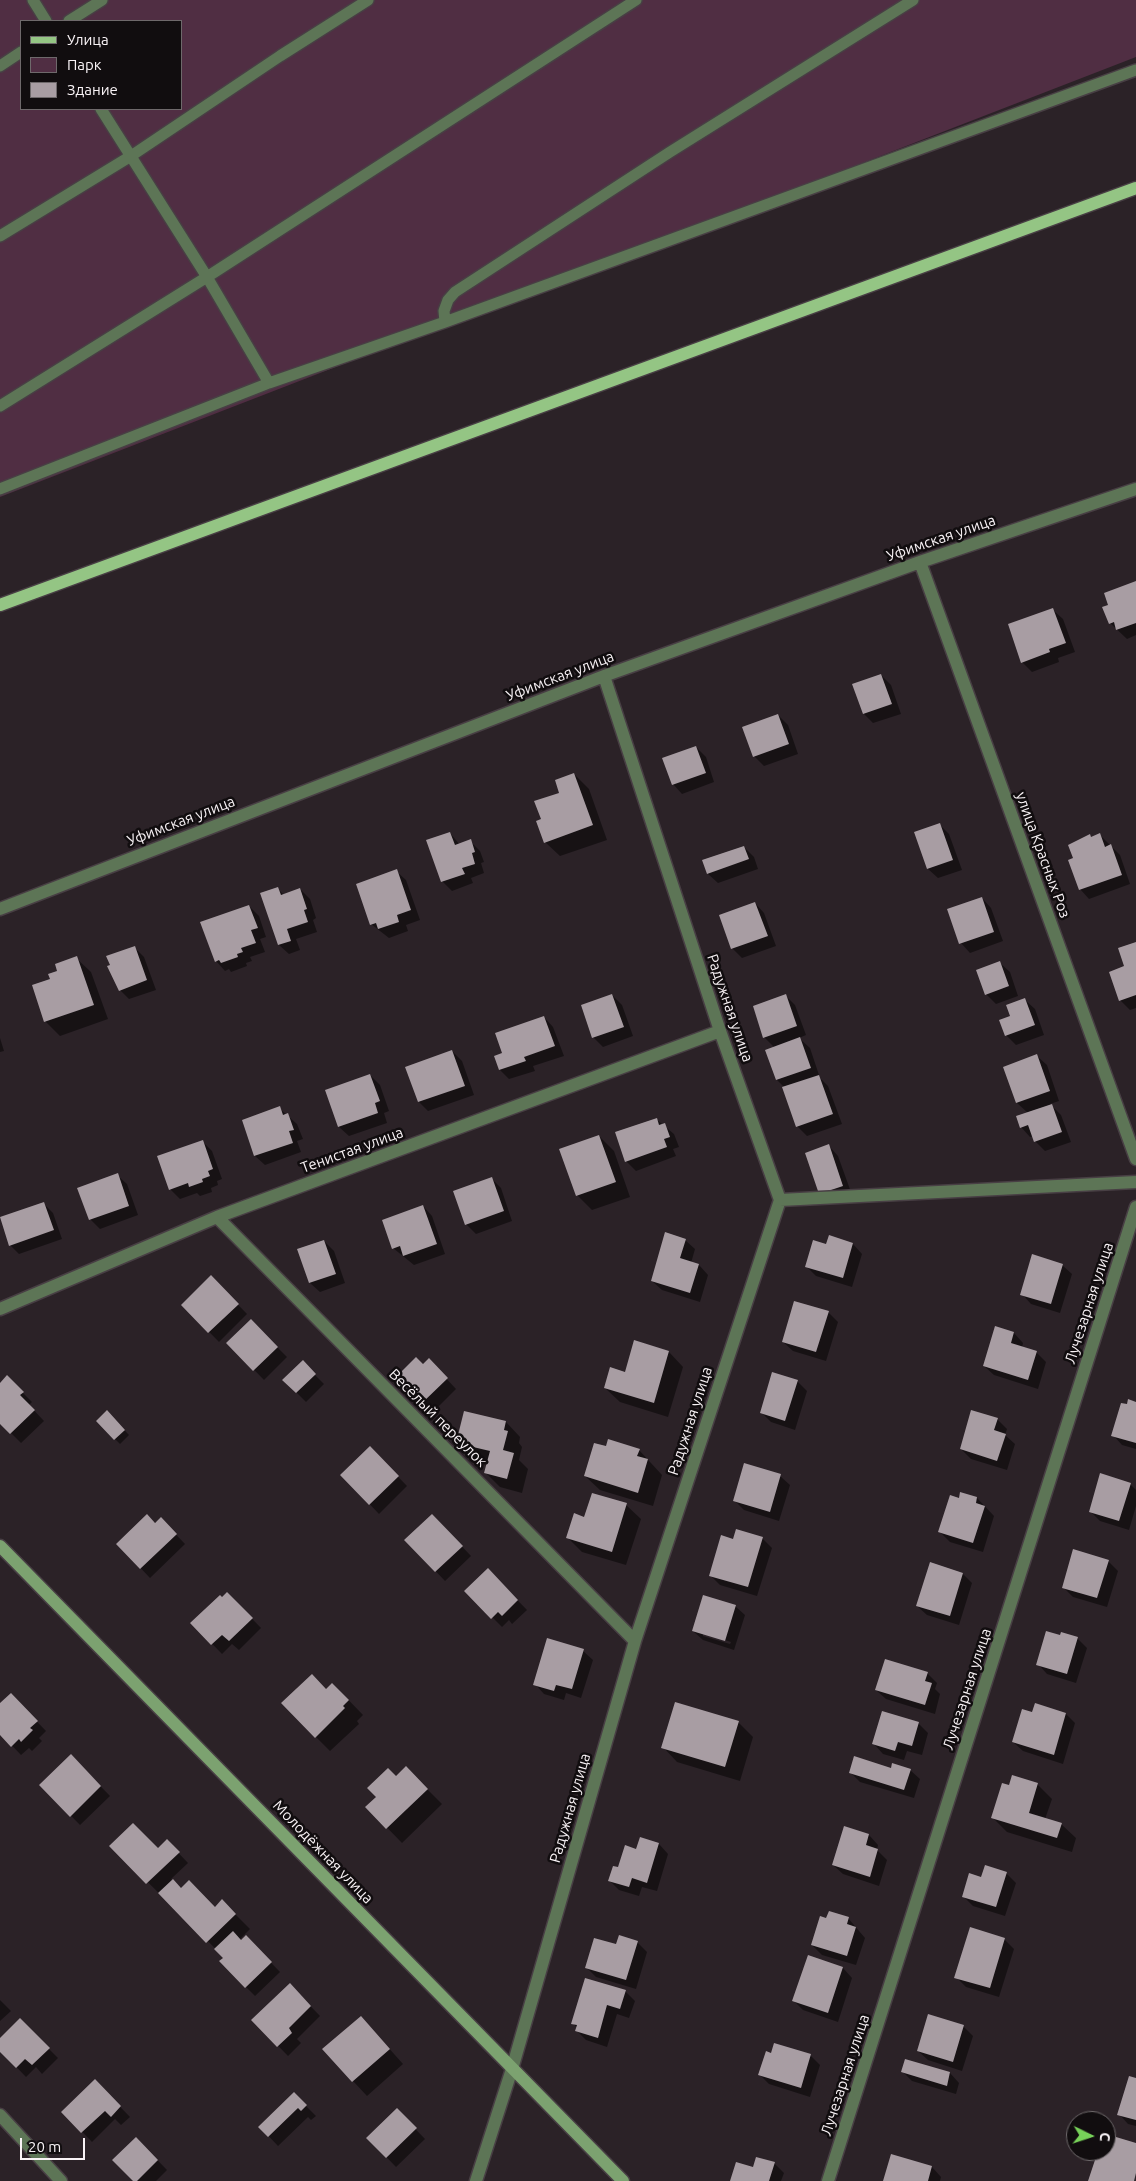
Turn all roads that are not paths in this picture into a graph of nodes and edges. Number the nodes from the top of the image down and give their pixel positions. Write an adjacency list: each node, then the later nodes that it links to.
1 (33, 0): 6 (lane)
2 (102, 0): 7 (lane)
3 (368, 0): 12 (lane)
4 (636, 0): 15 (lane)
5 (913, 0): 16 (lane)
6 (45, 20)
7 (71, 20)
8 (20, 53): 9 (lane)
9 (0, 66)
10 (1136, 70): 16 (lane)
11 (102, 110): 12 (lane)
12 (130, 156): 14 (lane); 15 (lane)
13 (1136, 188): 22 (main road)
14 (0, 236)
15 (207, 277): 17 (lane); 18 (lane)
16 (444, 322): 17 (lane)
17 (269, 383): 20 (lane)
18 (0, 406)
19 (1136, 488): 21 (street, Уфимская улица)
20 (0, 489)
21 (920, 562): 23 (street, Уфимская улица); 26 (street, улица Красных Роз)
22 (0, 605)
23 (604, 676): 24 (street, Уфимская улица); 25 (street, Радужная улица)
24 (0, 908)
25 (720, 1031): 28 (street, Радужная улица); 30 (street, Тенистая улица)
26 (1136, 1159)
27 (1136, 1182): 28 (street)
28 (780, 1200): 33 (street, Радужная улица)
29 (1136, 1207): 39 (street, Лучезарная улица)
30 (218, 1218): 31 (street, Тенистая улица); 33 (street, Весёлый переулок)
31 (0, 1309)
32 (0, 1546): 34 (street, Молодёжная улица)
33 (635, 1641): 34 (street, Радужная улица)
34 (512, 2069): 37 (street, Радужная улица); 38 (street, Молодёжная улица)
35 (0, 2116): 36 (street)
36 (61, 2181)
37 (476, 2181)
38 (622, 2181)
39 (828, 2181)

